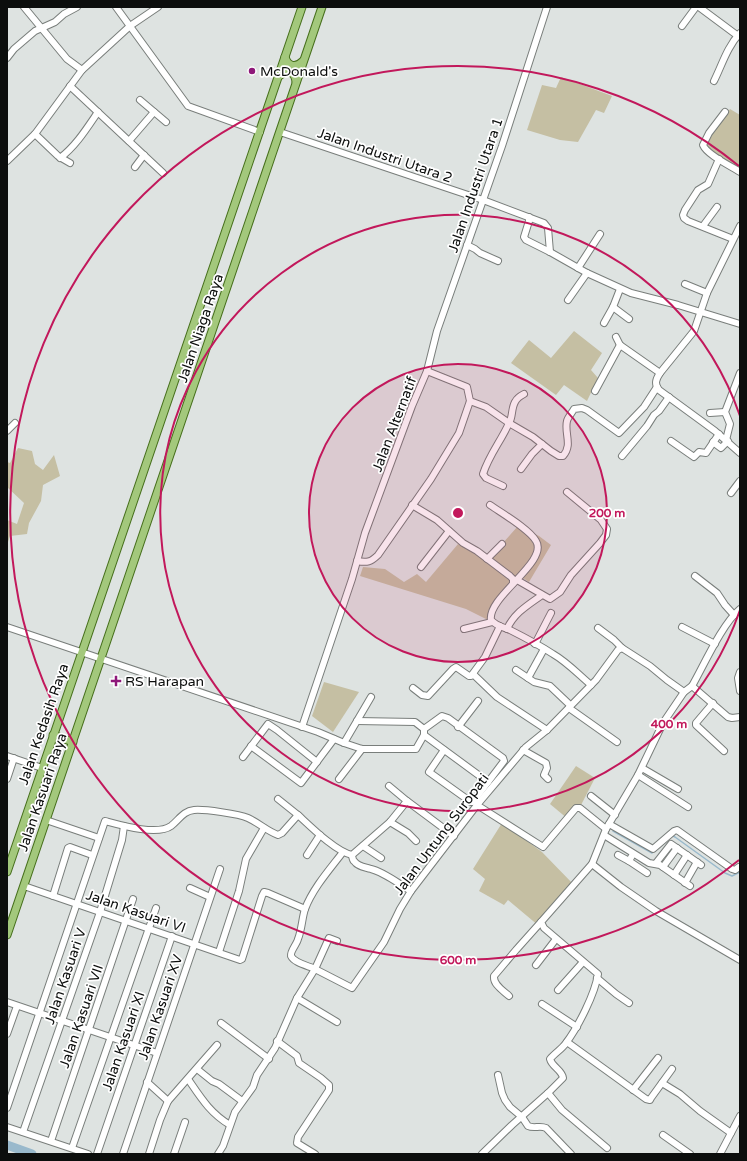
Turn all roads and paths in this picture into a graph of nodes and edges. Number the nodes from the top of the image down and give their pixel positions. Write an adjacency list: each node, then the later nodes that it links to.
1 (24, 7): 11 (street)
2 (76, 7): 11 (street)
3 (116, 7): 9 (street)
4 (158, 7): 9 (street)
5 (302, 7): 13 (main road, Jalan Niaga Raya)
6 (322, 7): 15 (main road, Jalan Niaga Raya)
7 (547, 7): 38 (street, Jalan Industri Utara 1)
8 (697, 7): 10 (street); 12 (street)
9 (130, 26): 16 (street); 26 (street)
10 (682, 26)
11 (42, 29): 14 (street); 16 (street)
12 (739, 34): 18 (street)
13 (285, 57): 15 (main road); 17 (main road, Jalan Niaga Raya)
14 (7, 58)
15 (304, 61): 19 (main road, Jalan Niaga Raya)
16 (82, 70): 20 (street)
17 (278, 76): 19 (main road); 26 (main road, Jalan Niaga Raya)
18 (714, 81)
19 (296, 82): 27 (main road, Jalan Niaga Raya)
20 (70, 86): 22 (street); 28 (street)
21 (140, 100): 23 (street)
22 (98, 112): 29 (street); 31 (street)
23 (154, 112): 25 (street); 29 (street)
24 (725, 112): 32 (street)
25 (166, 122)
26 (260, 132): 110 (main road, Jalan Niaga Raya)
27 (280, 132): 38 (street, Jalan Industri Utara 2); 111 (main road, Jalan Niaga Raya)
28 (35, 134): 31 (street); 33 (street)
29 (129, 141): 30 (street)
30 (144, 155): 35 (street); 37 (street)
31 (60, 158): 34 (street)
32 (719, 159): 36 (street); 41 (street)
33 (7, 161)
34 (70, 163)
35 (135, 167)
36 (740, 172)
37 (164, 173)
38 (483, 200): 40 (street, Jalan Industri Utara 2); 45 (street, Jalan Industri Utara 1)
39 (717, 208): 41 (street)
40 (529, 217): 46 (street, Jalan Industri Utara 2); 46 (street)
41 (703, 226): 44 (street)
42 (740, 226): 44 (street)
43 (600, 234): 48 (street)
44 (733, 239): 52 (street)
45 (467, 245): 47 (street); 61 (street, Jalan Industri Utara 1)
46 (550, 252): 48 (street)
47 (498, 260)
48 (578, 268): 49 (street)
49 (587, 273): 51 (street); 53 (street)
50 (685, 284): 52 (street)
51 (620, 289): 54 (street); 55 (street)
52 (707, 293): 55 (street)
53 (568, 300)
54 (613, 307): 56 (street); 57 (street)
55 (700, 312): 58 (street); 62 (street)
56 (629, 319)
57 (604, 323)
58 (740, 324)
59 (616, 337): 60 (street)
60 (620, 345): 62 (street); 65 (street)
61 (427, 371): 68 (street, Jalan Alternatif); 91 (street, Jalan Alternatif)
62 (660, 373): 64 (street)
63 (740, 373): 69 (street)
64 (657, 387): 67 (street); 78 (street)
65 (595, 391)
66 (524, 394): 72 (street)
67 (668, 397): 74 (street); 80 (street)
68 (470, 401): 72 (street); 86 (street)
69 (725, 412): 70 (street); 75 (street)
70 (710, 413)
71 (14, 423): 73 (street)
72 (509, 423): 78 (street); 83 (street)
73 (7, 431)
74 (719, 434): 75 (street); 77 (street)
75 (727, 440): 77 (street); 79 (street)
76 (672, 441): 77 (street)
77 (713, 442)
78 (542, 444): 81 (street)
79 (740, 452)
80 (622, 456)
81 (521, 469)
82 (740, 481): 85 (street)
83 (503, 486)
84 (567, 492): 95 (street)
85 (731, 493)
86 (412, 505): 88 (street); 91 (street)
87 (490, 505): 94 (street)
88 (449, 531): 90 (street); 92 (street)
89 (502, 544): 90 (street)
90 (487, 559): 94 (street)
91 (357, 561): 127 (street, Jalan Alternatif)
92 (421, 567)
93 (695, 576): 98 (street)
94 (515, 582): 95 (street); 99 (street)
95 (542, 595): 105 (street)
96 (740, 609): 98 (street)
97 (551, 612): 106 (street)
98 (734, 615): 107 (street)
99 (492, 622): 100 (street); 104 (street)
100 (500, 626): 105 (street); 114 (street)
101 (7, 627): 110 (street)
102 (598, 628): 108 (street)
103 (682, 628): 107 (street)
104 (464, 629)
105 (507, 629): 106 (street)
106 (535, 644): 109 (street)
107 (715, 644): 117 (street)
108 (622, 648): 116 (street, Jalan Untung Suropati); 120 (street)
109 (544, 649): 115 (street); 116 (street)
110 (81, 652): 111 (street); 131 (main road, Jalan Kedasih Raya)
111 (102, 658): 127 (street); 133 (main road, Jalan Kasuari Raya)
112 (516, 670): 115 (street)
113 (740, 672): 119 (street)
114 (473, 674): 118 (street); 129 (street)
115 (528, 678): 124 (street)
116 (591, 685): 124 (street, Jalan Untung Suropati)
117 (692, 686): 120 (street); 123 (street)
118 (413, 688)
119 (740, 691)
120 (684, 692): 146 (street)
121 (371, 697): 126 (street)
122 (478, 700): 128 (street)
123 (713, 703): 125 (street); 140 (street)
124 (570, 707): 129 (street, Jalan Untung Suropati); 134 (street)
125 (740, 717)
126 (357, 721): 130 (street); 135 (street)
127 (302, 727): 132 (street)
128 (458, 727): 130 (street); 151 (street)
129 (547, 730): 139 (street, Jalan Untung Suropati)
130 (424, 732): 137 (street); 138 (street)
131 (53, 735): 133 (main road); 145 (main road, Jalan Kedasih Raya)
132 (334, 739): 135 (street); 144 (street)
133 (73, 742): 161 (main road, Jalan Kasuari Raya)
134 (617, 742)
135 (344, 743): 137 (street)
136 (251, 746): 142 (street); 144 (street); 144 (street)
137 (362, 750): 148 (street)
138 (444, 750): 151 (street); 151 (street)
139 (523, 750): 149 (street); 157 (street, Jalan Untung Suropati)
140 (724, 750)
141 (7, 756): 143 (street)
142 (243, 757)
143 (14, 758): 145 (street); 150 (street)
144 (317, 762)
145 (42, 768): 187 (main road, Jalan Kedasih Raya)
146 (642, 768): 147 (street); 153 (street)
147 (638, 775): 158 (street); 160 (street)
148 (339, 779)
149 (548, 779)
150 (7, 780)
151 (488, 782)
152 (389, 786): 156 (street)
153 (678, 789)
154 (591, 796): 160 (street)
155 (278, 799): 159 (street)
156 (407, 801): 162 (street); 168 (street)
157 (477, 805): 164 (street); 168 (street, Jalan Untung Suropati)
158 (688, 807)
159 (298, 815): 165 (street); 166 (street)
160 (615, 815): 164 (street)
161 (46, 820): 169 (street); 190 (main road, Jalan Kasuari Raya)
162 (390, 822): 170 (street); 171 (street)
163 (124, 826): 165 (street); 169 (street); 199 (street, Jalan Kasuari V)
164 (608, 826): 167 (street); 185 (street)
165 (264, 828): 208 (street)
166 (320, 835): 173 (street); 176 (street)
167 (604, 835): 174 (street); 183 (street)
168 (454, 836): 192 (street, Jalan Untung Suropati)
169 (99, 838): 175 (street)
170 (416, 841)
171 (363, 846): 177 (street); 180 (street)
172 (677, 848): 179 (street); 182 (street); 184 (street)
173 (344, 852): 177 (street); 198 (street)
174 (633, 854): 181 (street); 182 (street)
175 (92, 855): 193 (street); 196 (street)
176 (307, 855)
177 (352, 855): 192 (street)
178 (618, 855): 181 (street)
179 (687, 855): 189 (street); 189 (street)
180 (381, 858)
181 (628, 862): 188 (street)
182 (656, 863): 184 (street)
183 (592, 864): 201 (street); 209 (street)
184 (663, 867): 189 (street)
185 (739, 867)
186 (220, 869): 194 (street, Jalan Kasuari XV)
187 (7, 872)
188 (647, 873)
189 (674, 875)
190 (24, 886): 193 (street, Jalan Kasuari VI); 203 (main road, Jalan Kasuari Raya)
191 (190, 888): 194 (street)
192 (411, 891): 212 (street, Jalan Untung Suropati)
193 (53, 896): 196 (street, Jalan Kasuari VI)
194 (210, 897): 207 (street, Jalan Kasuari XV)
195 (133, 899): 200 (street, Jalan Kasuari VII)
196 (76, 904): 199 (street, Jalan Kasuari VI); 221 (street)
197 (156, 908): 202 (street)
198 (305, 909): 208 (street, Jalan Kasuari VI); 212 (street)
199 (100, 912): 200 (street, Jalan Kasuari VI); 222 (street, Jalan Kasuari V)
200 (126, 921): 202 (street, Jalan Kasuari VI); 226 (street, Jalan Kasuari VII)
201 (541, 922): 205 (street); 215 (street)
202 (149, 928): 204 (street, Jalan Kasuari VI); 228 (street)
203 (7, 935)
204 (172, 936): 207 (street, Jalan Kasuari VI); 232 (street, Jalan Kasuari XI)
205 (556, 939): 210 (street); 211 (street)
206 (337, 941): 212 (street)
207 (194, 944): 208 (street, Jalan Kasuari VI); 233 (street, Jalan Kasuari XV)
208 (219, 952)
209 (740, 960)
210 (584, 962): 213 (street); 214 (street)
211 (536, 965)
212 (315, 969): 216 (street)
213 (597, 978): 218 (street); 225 (street)
214 (558, 990)
215 (509, 996)
216 (297, 998): 223 (street); 229 (street)
217 (7, 1002): 220 (street)
218 (629, 1002)
219 (542, 1004): 225 (street)
220 (17, 1006): 221 (street); 227 (street)
221 (39, 1013): 222 (street); 246 (street)
222 (61, 1021): 226 (street); 252 (street, Jalan Kasuari V)
223 (337, 1022)
224 (221, 1023): 235 (street)
225 (577, 1027): 230 (street)
226 (89, 1030): 228 (street); 255 (street, Jalan Kasuari VII)
227 (7, 1034)
228 (111, 1038): 232 (street); 256 (street)
229 (277, 1041): 235 (street); 264 (street)
230 (567, 1042): 242 (street); 243 (street)
231 (218, 1045): 236 (street)
232 (134, 1046): 233 (street); 259 (street, Jalan Kasuari XI)
233 (157, 1053): 240 (street, Jalan Kasuari XV)
234 (658, 1058): 242 (street)
235 (268, 1059): 245 (street)
236 (197, 1069): 239 (street); 245 (street)
237 (672, 1069): 241 (street)
238 (498, 1074): 248 (street)
239 (188, 1079): 244 (street); 250 (street)
240 (147, 1082): 244 (street); 260 (street, Jalan Kasuari XV)
241 (662, 1083): 242 (street); 253 (street)
242 (633, 1090)
243 (548, 1093): 248 (street); 257 (street)
244 (168, 1101): 261 (street)
245 (242, 1101): 250 (street)
246 (7, 1108)
247 (740, 1116): 253 (street)
248 (522, 1117): 265 (street); 266 (street)
249 (185, 1122): 262 (street)
250 (230, 1125): 263 (street)
251 (7, 1127): 252 (street)
252 (23, 1132): 255 (street)
253 (731, 1132): 268 (street)
254 (663, 1135): 267 (street)
255 (51, 1141): 256 (street)
256 (72, 1148): 258 (street)
257 (606, 1148)
258 (88, 1154)
259 (97, 1154)
260 (123, 1154)
261 (149, 1154)
262 (174, 1154)
263 (218, 1154)
264 (315, 1154)
265 (482, 1154)
266 (571, 1154)
267 (690, 1154)
268 (720, 1154)

